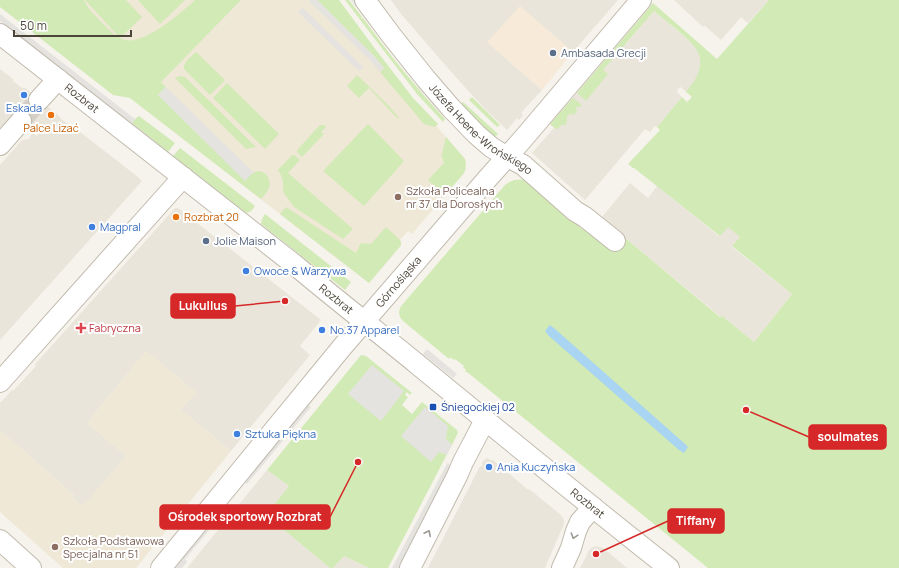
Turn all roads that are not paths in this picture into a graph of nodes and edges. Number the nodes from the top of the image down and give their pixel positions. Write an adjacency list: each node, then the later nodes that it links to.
1 (365, 0): 8 (street, Józefa Hoene-Wrońskiego)
2 (641, 0): 8 (street, Górnośląska)
3 (0, 34): 4 (street, Rozbrat)
4 (58, 79): 5 (street); 9 (street, Rozbrat)
5 (39, 100)
6 (21, 121): 7 (street)
7 (0, 145)
8 (507, 157): 10 (street, Józefa Hoene-Wrońskiego); 11 (street, Górnośląska)
9 (183, 177): 11 (street, Rozbrat); 12 (street)
10 (615, 241)
11 (364, 322): 13 (street, Rozbrat); 17 (street, Górnośląska)
12 (0, 382)
13 (485, 420): 14 (street, Rozbrat); 18 (street, one-way to 13)
14 (593, 507): 19 (street, one-way to 19); 20 (street, Rozbrat)
15 (0, 540): 16 (street)
16 (31, 568)
17 (162, 568)
18 (410, 568)
19 (562, 568)
20 (669, 568)

